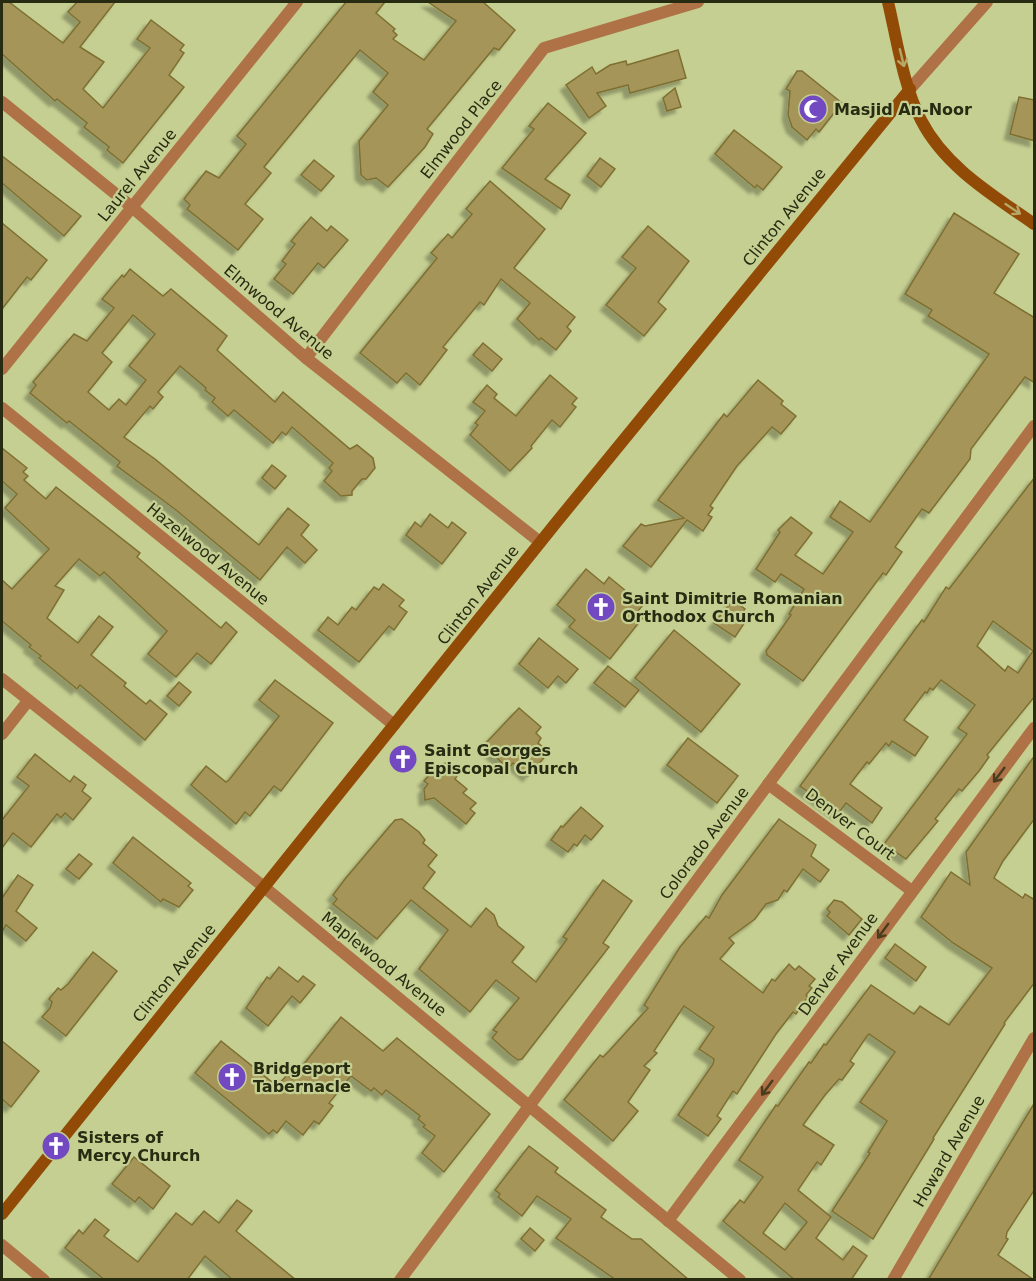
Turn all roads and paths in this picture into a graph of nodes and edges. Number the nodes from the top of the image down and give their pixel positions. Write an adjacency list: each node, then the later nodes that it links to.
1 (297, 2): 7 (street, Laurel Avenue)
2 (698, 2): 9 (street, Elmwood Place)
3 (888, 2): 5 (main road, one-way to 5)
4 (987, 2): 5 (street, Clinton Avenue)
5 (910, 89): 8 (main road, one-way to 8); 13 (main road, Clinton Avenue)
6 (2, 102): 7 (street, Elmwood Avenue)
7 (132, 208): 9 (street, Elmwood Avenue); 10 (street, Laurel Avenue)
8 (1035, 224)
9 (306, 358): 13 (street, Elmwood Avenue)
10 (2, 369)
11 (2, 408): 16 (street, Hazelwood Avenue)
12 (1035, 426): 19 (street, Colorado Avenue)
13 (540, 542): 16 (main road, Clinton Avenue)
14 (2, 679): 15 (street, Maplewood Avenue)
15 (28, 701): 18 (street); 20 (street, Maplewood Avenue)
16 (394, 725): 20 (main road, Clinton Avenue)
17 (1035, 728): 21 (street, Denver Avenue, one-way to 21)
18 (2, 735)
19 (768, 784): 21 (street, Denver Court); 23 (street, Colorado Avenue)
20 (264, 887): 23 (street, Maplewood Avenue); 24 (main road, Clinton Avenue)
21 (912, 891): 25 (street, Denver Avenue, one-way to 25)
22 (1035, 1038): 30 (street, Howard Avenue)
23 (529, 1104): 25 (street, Maplewood Avenue); 28 (street, Colorado Avenue)
24 (2, 1214)
25 (668, 1221): 29 (street, Maplewood Avenue)
26 (2, 1245): 27 (street)
27 (44, 1280)
28 (400, 1280)
29 (741, 1280)
30 (893, 1280)

